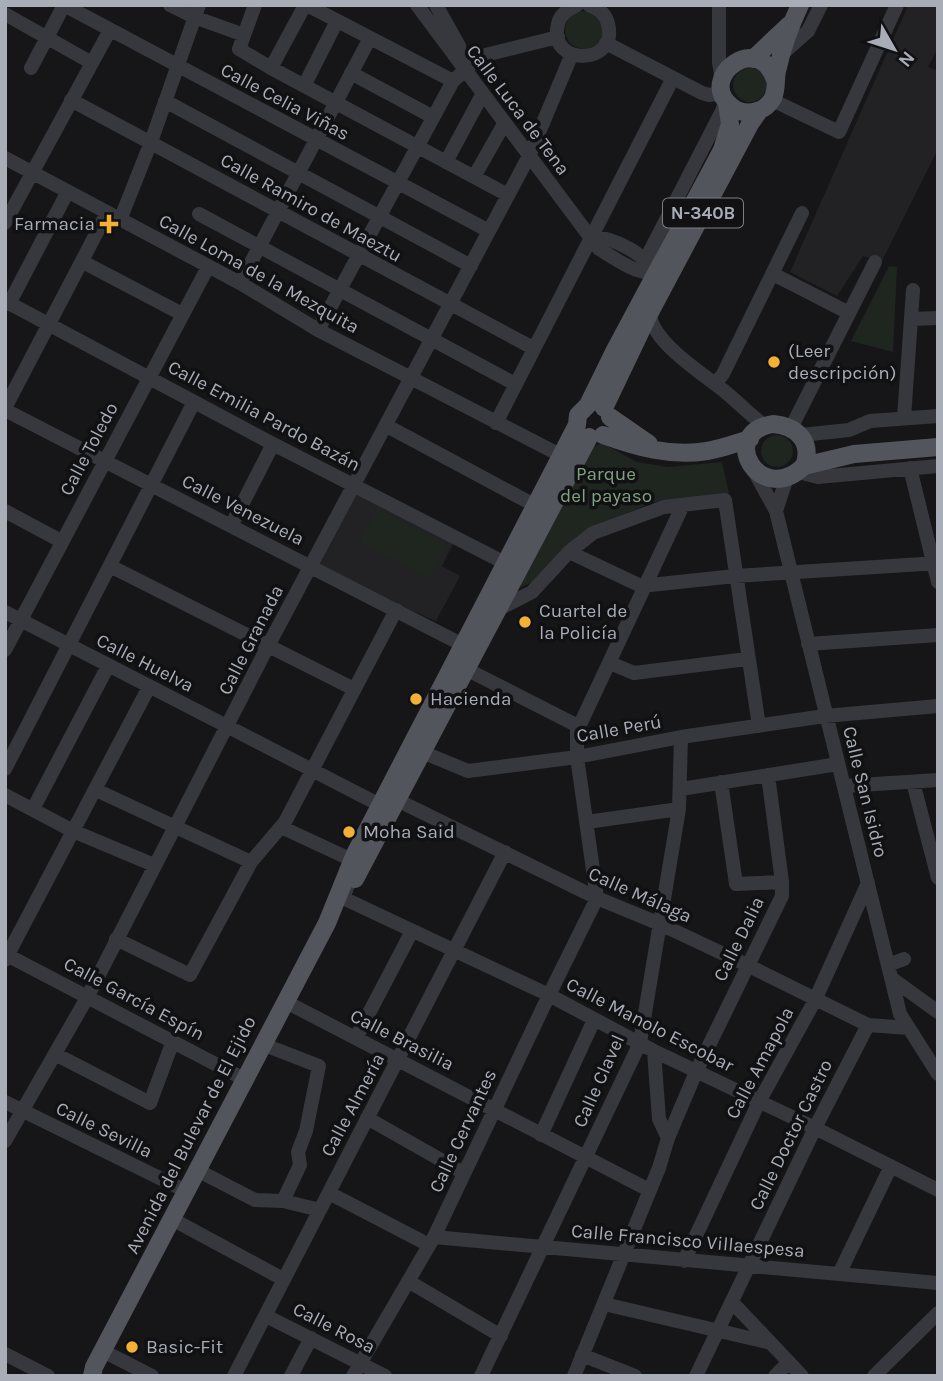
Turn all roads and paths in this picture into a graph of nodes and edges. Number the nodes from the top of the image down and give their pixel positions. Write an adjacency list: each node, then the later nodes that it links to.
1 (64, 5): 13 (street, Calle Celia Viñas); 22 (street)
2 (170, 5): 14 (street)
3 (255, 5): 19 (street)
4 (306, 5): 16 (street); 31 (street)
5 (416, 5): 33 (street, Calle Luca de Tena)
6 (436, 5): 33 (street)
7 (719, 5): 20 (street)
8 (800, 5): 17 (main road, N-340B)
9 (821, 5): 26 (street)
10 (897, 5): 42 (street)
11 (572, 6): 21 (street)
12 (591, 6): 24 (street)
13 (80, 9): 18 (street, Calle Celia Viñas)
14 (196, 11): 19 (street); 29 (street)
15 (5, 14): 22 (street)
16 (337, 21): 23 (street); 36 (street)
17 (792, 22): 26 (main road, N-340B); 27 (main road, N-340B)
18 (110, 30): 28 (street); 29 (street, Calle Celia Viñas)
19 (244, 35): 31 (street)
20 (719, 35): 27 (street); 37 (street)
21 (558, 37): 25 (street); 33 (street)
22 (47, 38): 28 (street); 30 (street)
23 (370, 38): 32 (street); 33 (street)
24 (606, 43): 25 (street); 34 (street)
25 (572, 54): 48 (street, Calle Granada)
26 (782, 54): 35 (main road, N-340B)
27 (748, 59): 35 (main road); 37 (main road, N-340B)
28 (92, 63): 39 (street)
29 (177, 67): 40 (street); 45 (street, Calle Celia Viñas)
30 (31, 68)
31 (271, 68): 36 (street)
32 (352, 73): 41 (street); 43 (street)
33 (458, 75): 38 (street, Calle Luca de Tena); 43 (street)
34 (673, 78): 37 (street); 65 (street)
35 (775, 80): 42 (main road, N-340B)
36 (304, 86): 41 (street)
37 (724, 94): 42 (main road); 66 (main road, Avenida del Bulevar de El Ejido / N-340B); 69 (street)
38 (482, 95): 44 (street, Calle Luca de Tena); 50 (street)
39 (72, 100): 46 (street, Calle Ramiro de Maeztu); 51 (street)
40 (165, 101): 46 (street); 52 (street)
41 (336, 103): 45 (street); 47 (street)
42 (765, 106): 63 (main road, Avenida del Bulevar de El Ejido / N-340B)
43 (433, 117): 47 (street)
44 (504, 124): 48 (street, Calle Luca de Tena); 53 (street)
45 (316, 140): 52 (street); 54 (street, Calle Celia Viñas)
46 (151, 142): 57 (street, Calle Ramiro de Maeztu); 60 (street)
47 (417, 147): 50 (street); 54 (street)
48 (529, 156): 56 (street, Calle Granada); 65 (street, Calle Luca de Tena)
49 (5, 159): 51 (street, Calle Loma de la Mezquita)
50 (446, 162): 53 (street)
51 (31, 173): 55 (street, Calle Loma de la Mezquita); 62 (street)
52 (298, 175): 57 (street); 61 (street)
53 (474, 177): 56 (street)
54 (397, 183): 61 (street); 64 (street, Calle Celia Viñas)
55 (67, 193): 60 (street, Calle Loma de la Mezquita); 80 (street)
56 (508, 195): 64 (street, Calle Granada)
57 (279, 212): 67 (street); 68 (street, Calle Ramiro de Maeztu)
58 (802, 213): 75 (street)
59 (199, 214): 67 (street)
60 (114, 216): 70 (street); 73 (street, Calle Loma de la Mezquita)
61 (379, 217): 68 (street); 72 (street)
62 (5, 223)
63 (699, 223): 74 (street, Avenida del Bulevar de El Ejido); 84 (main road, Avenida del Bulevar de El Ejido / N-340B)
64 (489, 231): 72 (street, Calle Granada)
65 (591, 237): 69 (street); 90 (street)
66 (671, 244): 69 (street); 74 (main road, Avenida del Bulevar de El Ejido / N-340B)
67 (260, 247): 76 (street); 77 (street)
68 (359, 255): 77 (street); 81 (street, Calle Ramiro de Maeztu)
69 (638, 259): 74 (street); 79 (street)
70 (83, 262): 83 (street); 87 (street)
71 (875, 262): 82 (street)
72 (471, 266): 81 (street, Calle Granada)
73 (208, 267): 76 (street, Calle Loma de la Mezquita); 83 (street, Calle Toledo)
74 (656, 273): 79 (main road, Avenida del Bulevar de El Ejido / N-340B); 84 (street, Avenida del Bulevar de El Ejido)
75 (773, 274): 82 (street); 94 (street)
76 (240, 284): 88 (street, Calle Loma de la Mezquita)
77 (341, 288): 88 (street); 89 (street)
78 (913, 290): 86 (street)
79 (643, 296): 97 (main road, Avenida del Bulevar de El Ejido)
80 (7, 302): 87 (street, Calle Emilia Pardo Bazán)
81 (450, 305): 89 (street, Calle Granada); 90 (street, Calle Ramiro de Maeztu)
82 (849, 313): 104 (street)
83 (182, 314): 91 (street, Calle Toledo)
84 (648, 316): 94 (street); 97 (main road, Avenida del Bulevar de El Ejido)
85 (938, 318): 86 (street)
86 (911, 319): 99 (street)
87 (49, 326): 91 (street, Calle Emilia Pardo Bazán); 96 (street)
88 (318, 330): 92 (street, Calle Loma de la Mezquita)
89 (432, 340): 92 (street, Calle Granada); 93 (street)
90 (533, 348): 93 (street)
91 (150, 377): 95 (street, Calle Emilia Pardo Bazán); 112 (street, Calle Toledo)
92 (411, 378): 100 (street, Calle Loma de la Mezquita); 101 (street, Calle Granada)
93 (515, 384): 100 (street)
94 (715, 384): 102 (street)
95 (194, 402): 107 (street, Calle Emilia Pardo Bazán); 117 (street)
96 (5, 409): 112 (street, Calle Venezuela)
97 (601, 410): 103 (main road, Avenida del Bulevar de El Ejido); 103 (main road, Avenida del Bulevar de El Ejido); 110 (main road)
98 (938, 416): 99 (street)
99 (904, 418): 104 (street)
100 (496, 422): 111 (street, Calle Loma de la Mezquita)
101 (387, 426): 118 (street, Calle Granada); 120 (street)
102 (765, 426): 104 (main road); 106 (main road)
103 (590, 432): 110 (main road); 111 (main road, Avenida del Bulevar de El Ejido); 135 (main road, Avenida del Bulevar de El Ejido)
104 (799, 435): 105 (main road); 116 (main road)
105 (938, 436)
106 (750, 439): 109 (main road); 114 (main road)
107 (273, 444): 118 (street, Calle Emilia Pardo Bazán); 123 (street)
108 (938, 447): 116 (main road)
109 (713, 450): 110 (main road); 114 (main road)
110 (661, 451)
111 (560, 455): 120 (main road, Avenida del Bulevar de El Ejido)
112 (105, 461): 117 (street, Calle Venezuela); 124 (street, Calle Toledo)
113 (938, 466): 115 (street)
114 (751, 467): 116 (main road); 122 (street, Calle San Isidro)
115 (910, 468): 116 (street); 127 (street)
116 (796, 472): 122 (street)
117 (152, 486): 123 (street, Calle Venezuela); 128 (street)
118 (355, 486): 126 (street, Calle Emilia Pardo Bazán); 129 (street, Calle Granada)
119 (683, 505): 125 (street); 131 (street); 133 (street)
120 (534, 506): 126 (main road, Avenida del Bulevar de El Ejido)
121 (5, 511): 124 (street)
122 (776, 511): 130 (street, Calle San Isidro)
123 (231, 526): 129 (street, Calle Venezuela)
124 (61, 541): 137 (street, Calle Toledo)
125 (569, 552): 133 (street); 135 (street)
126 (505, 563): 140 (main road, Avenida del Bulevar de El Ejido)
127 (936, 563): 130 (street); 132 (street)
128 (110, 566): 141 (street); 142 (street)
129 (310, 567): 134 (street, Calle Venezuela); 142 (street, Calle Granada)
130 (791, 572): 131 (street); 139 (street, Calle San Isidro)
131 (735, 576): 133 (street); 144 (street)
132 (938, 582)
133 (645, 584): 145 (street)
134 (396, 610): 140 (street, Calle Venezuela); 149 (street)
135 (497, 610): 147 (main road, Avenida del Bulevar de El Ejido)
136 (5, 612): 137 (street, Calle Huelva)
137 (21, 620): 141 (street, Calle Huelva); 143 (street, Calle Toledo)
138 (938, 635): 139 (street)
139 (808, 644): 151 (street, Calle San Isidro)
140 (463, 645): 147 (main road, Avenida del Bulevar de El Ejido)
141 (70, 646): 146 (street, Calle Huelva); 159 (street)
142 (268, 646): 149 (street); 154 (street, Calle Granada)
143 (5, 650)
144 (747, 659): 145 (street); 152 (street)
145 (610, 663): 153 (street)
146 (108, 666): 148 (street, Calle Huelva); 171 (street)
147 (460, 666): 153 (street); 156 (main road, Avenida del Bulevar de El Ejido); 169 (main road, Avenida del Bulevar de El Ejido)
148 (149, 687): 154 (street, Calle Huelva); 167 (street)
149 (354, 689): 160 (street)
150 (938, 706): 151 (street, Calle Perú)
151 (825, 716): 152 (street, Calle Perú); 158 (street, Calle San Isidro)
152 (758, 726): 155 (street, Calle Perú)
153 (580, 727): 157 (street)
154 (228, 728): 160 (street, Calle Huelva); 173 (street, Calle Granada)
155 (681, 737): 157 (street, Calle Perú); 166 (street, Calle Clavel)
156 (422, 752): 157 (street, Calle Perú); 169 (main road, Avenida del Bulevar de El Ejido)
157 (577, 757): 172 (street)
158 (838, 764): 161 (street); 165 (street, Calle San Isidro)
159 (5, 769)
160 (311, 770): 169 (street, Calle Huelva); 174 (street)
161 (768, 775): 163 (street); 182 (street, Calle Dalia)
162 (938, 780): 164 (street)
163 (721, 782): 166 (street); 182 (street)
164 (913, 782): 165 (street); 181 (street)
165 (844, 786): 183 (street, Calle San Isidro)
166 (681, 789): 170 (street, Calle Clavel)
167 (96, 790): 173 (street); 175 (street)
168 (7, 802): 171 (street)
169 (389, 802): 176 (main road, Avenida del Bulevar de El Ejido); 177 (street, Calle Málaga); 184 (main road, Avenida del Bulevar de El Ejido)
170 (679, 809): 172 (street); 187 (street, Calle Clavel)
171 (33, 810): 175 (street)
172 (587, 822): 185 (street)
173 (176, 826): 179 (street); 180 (street, Calle Granada)
174 (281, 827): 178 (street); 179 (street)
175 (73, 831): 180 (street); 191 (street)
176 (363, 838): 178 (main road, Avenida del Bulevar de El Ejido); 184 (street, Avenida del Bulevar de El Ejido)
177 (505, 852): 185 (street, Calle Málaga); 190 (street, Calle Almería)
178 (352, 860): 186 (main road, Avenida del Bulevar de El Ejido)
179 (251, 862): 189 (street)
180 (154, 865): 189 (street, Calle Granada)
181 (938, 878)
182 (782, 882): 193 (street, Calle Dalia)
183 (868, 883): 194 (street, Calle San Isidro); 197 (street, Calle Amapola)
184 (344, 898): 186 (main road, Avenida del Bulevar de El Ejido); 188 (street, Calle Manolo Escobar)
185 (597, 898): 187 (street, Calle Málaga); 195 (street, Calle Cervantes)
186 (327, 923): 198 (main road, Avenida del Bulevar de El Ejido)
187 (660, 924): 193 (street, Calle Málaga); 206 (street, Calle Clavel)
188 (412, 931): 190 (street, Calle Manolo Escobar); 203 (street)
189 (116, 939): 196 (street, Calle Granada)
190 (455, 951): 195 (street, Calle Manolo Escobar); 209 (street, Calle Almería)
191 (6, 957): 196 (street, Calle García Espín)
192 (904, 960): 194 (street)
193 (747, 965): 197 (street, Calle Málaga); 210 (street, Calle Dalia)
194 (890, 971): 199 (street); 202 (street, Calle San Isidro)
195 (549, 995): 200 (street, Calle Manolo Escobar); 215 (street, Calle Cervantes)
196 (88, 996): 204 (street, Calle García Espín); 208 (street, Calle Granada)
197 (815, 1000): 201 (street, Calle Málaga); 214 (street, Calle Amapola)
198 (286, 1002): 203 (street, Calle Brasilia); 205 (main road, Avenida del Bulevar de El Ejido)
199 (935, 1005)
200 (594, 1020): 206 (street, Calle Manolo Escobar); 219 (street)
201 (867, 1025): 202 (street); 218 (street, Calle Doctor Castro)
202 (909, 1028): 211 (street, Calle San Isidro)
203 (356, 1038): 209 (street, Calle Brasilia)
204 (173, 1041): 208 (street); 212 (street, Calle García Espín)
205 (262, 1044): 212 (main road, Avenida del Bulevar de El Ejido); 230 (street)
206 (640, 1044): 207 (street, Calle Manolo Escobar); 222 (street, Calle Clavel)
207 (654, 1051): 210 (street, Calle Manolo Escobar); 220 (street)
208 (55, 1054): 216 (street, Calle Granada)
209 (398, 1061): 215 (street, Calle Brasilia); 217 (street, Calle Almería)
210 (696, 1072): 214 (street, Calle Manolo Escobar); 220 (street, Calle Dalia)
211 (938, 1074)
212 (244, 1079): 224 (main road, Avenida del Bulevar de El Ejido)
213 (5, 1102): 216 (street, Calle Sevilla)
214 (760, 1102): 218 (street, Calle Manolo Escobar); 236 (street, Calle Amapola)
215 (495, 1110): 219 (street, Calle Brasilia); 225 (street, Calle Cervantes)
216 (23, 1111): 221 (street, Calle Granada); 228 (street, Calle Sevilla)
217 (367, 1118): 225 (street); 229 (street, Calle Almería)
218 (815, 1128): 223 (street, Calle Manolo Escobar); 237 (street, Calle Doctor Castro)
219 (541, 1135): 222 (street, Calle Brasilia)
220 (668, 1138): 226 (street, Calle Dalia)
221 (5, 1141)
222 (585, 1158): 226 (street, Calle Brasilia); 234 (street, Calle Clavel)
223 (891, 1166): 227 (street, Calle Manolo Escobar); 238 (street)
224 (197, 1170): 228 (main road, Avenida del Bulevar de El Ejido); 230 (street)
225 (464, 1173): 233 (street, Calle Cervantes)
226 (649, 1190): 235 (street, Calle Dalia)
227 (938, 1190)
228 (186, 1191): 232 (main road, Avenida del Bulevar de El Ejido)
229 (329, 1193): 231 (street, Calle Almería); 233 (street)
230 (283, 1201): 231 (street)
231 (320, 1210): 239 (street, Calle Almería)
232 (172, 1219): 239 (street); 253 (main road, Avenida del Bulevar de El Ejido)
233 (431, 1241): 234 (street, Calle Francisco Villaespesa); 240 (street, Calle Cervantes)
234 (543, 1247): 235 (street, Calle Francisco Villaespesa); 247 (street, Calle Clavel)
235 (624, 1254): 236 (street, Calle Francisco Villaespesa); 243 (street, Calle Dalia)
236 (684, 1261): 237 (street, Calle Francisco Villaespesa)
237 (748, 1266): 238 (street, Calle Francisco Villaespesa); 242 (street, Calle Doctor Castro)
238 (839, 1274): 241 (street, Calle Francisco Villaespesa)
239 (283, 1279): 245 (street, Calle Almería)
240 (408, 1281): 247 (street); 254 (street, Calle Cervantes)
241 (938, 1283)
242 (732, 1302): 246 (street, Calle Doctor Castro); 249 (street)
243 (604, 1304): 246 (street); 251 (street, Calle Dalia)
244 (938, 1313): 266 (street)
245 (266, 1316): 248 (street, Calle Rosa); 257 (street, Calle Almería)
246 (718, 1330): 249 (street); 263 (street, Calle Doctor Castro)
247 (501, 1336): 260 (street, Calle Clavel)
248 (311, 1338): 254 (street, Calle Rosa); 258 (street)
249 (771, 1343): 252 (street)
250 (5, 1354): 255 (street)
251 (582, 1355): 261 (street, Calle Dalia); 262 (street)
252 (789, 1362): 264 (street); 265 (street)
253 (94, 1367): 256 (street)
254 (357, 1369): 259 (street, Calle Rosa)
255 (48, 1376)
256 (152, 1376)
257 (234, 1376)
258 (291, 1376)
259 (385, 1376)
260 (481, 1376)
261 (574, 1376)
262 (635, 1376)
263 (696, 1376)
264 (775, 1376)
265 (802, 1376)
266 (874, 1376)

